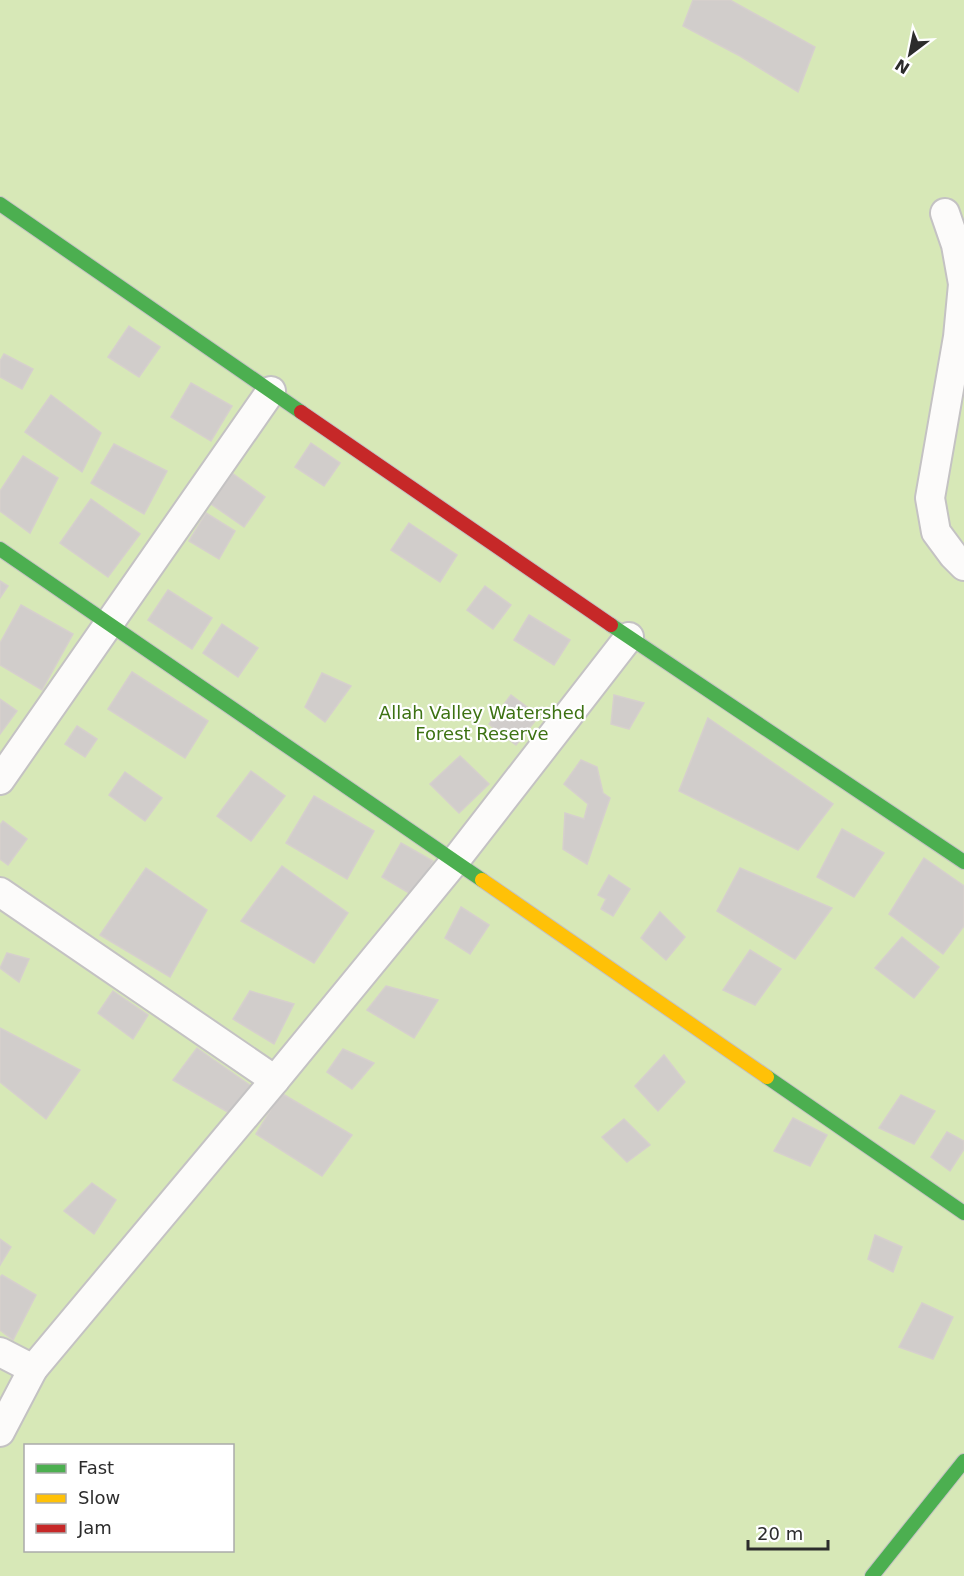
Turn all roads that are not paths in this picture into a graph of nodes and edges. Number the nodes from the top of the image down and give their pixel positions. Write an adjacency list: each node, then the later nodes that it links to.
1 (0, 204): 3 (street)
2 (945, 213): 5 (street)
3 (271, 391): 6 (street); 7 (street)
4 (0, 549): 6 (street)
5 (964, 566)
6 (109, 622): 8 (street); 9 (street)
7 (629, 637): 9 (street); 10 (street)
8 (0, 780)
9 (456, 861): 12 (street); 13 (street)
10 (964, 862)
11 (0, 892): 12 (street)
12 (275, 1080): 15 (street)
13 (964, 1213)
14 (0, 1352): 15 (street)
15 (33, 1369): 16 (street)
16 (0, 1432)
17 (964, 1461): 18 (street)
18 (872, 1576)

